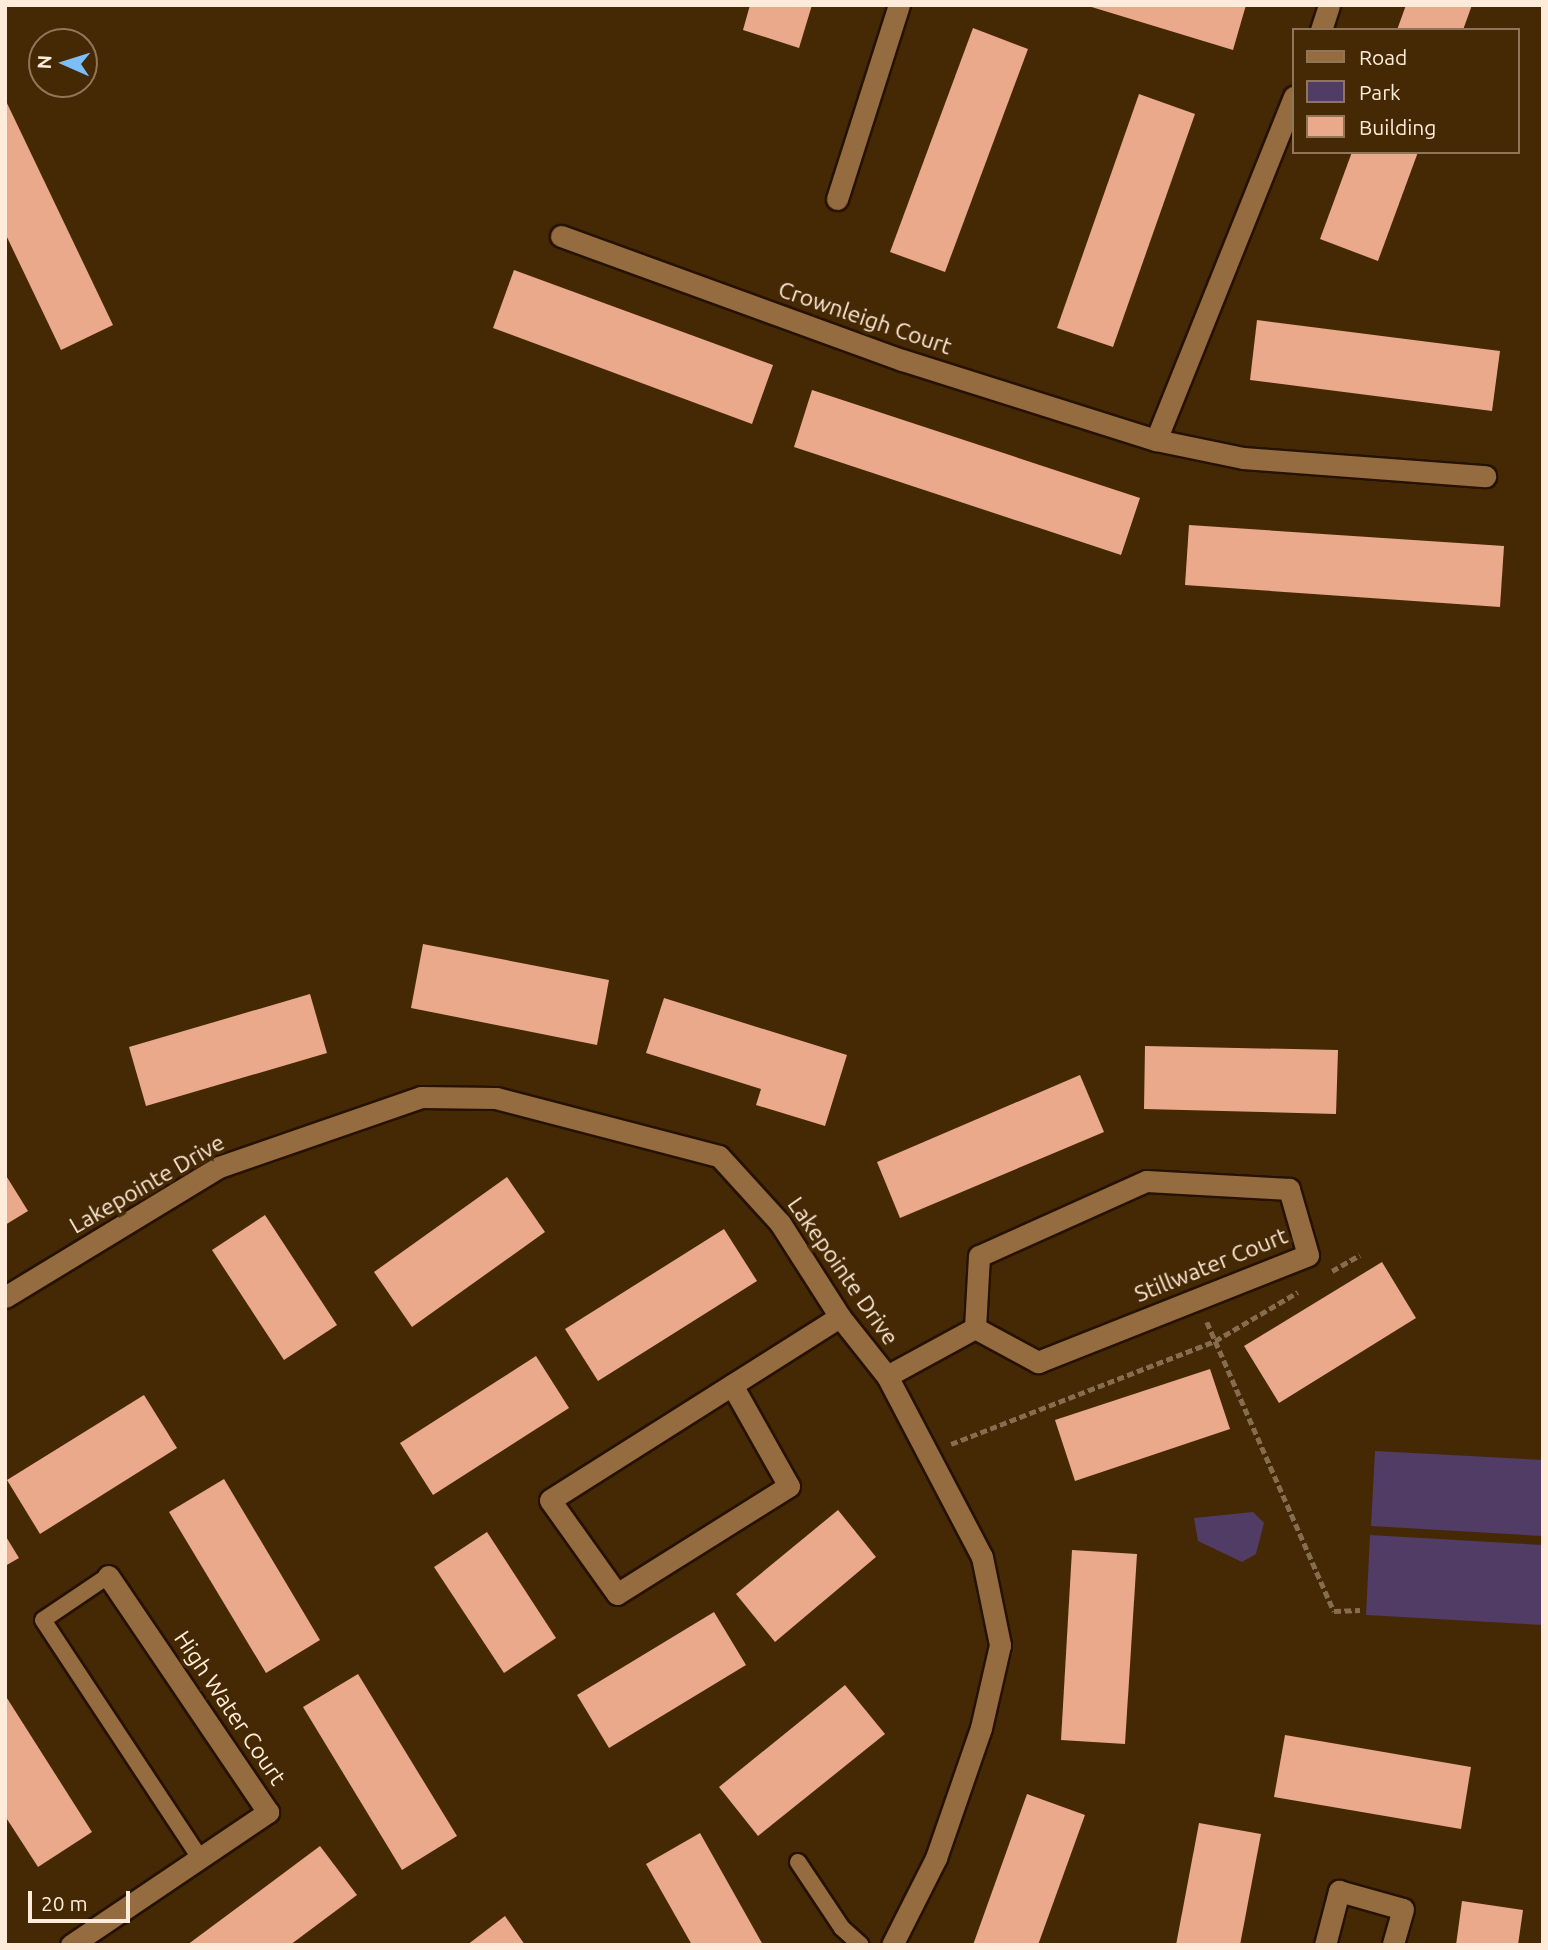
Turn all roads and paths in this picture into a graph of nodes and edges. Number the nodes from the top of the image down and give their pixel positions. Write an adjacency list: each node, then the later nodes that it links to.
1 (899, 5): 5 (street)
2 (1329, 5): 3 (street)
3 (1322, 28)
4 (1292, 102): 7 (street)
5 (837, 199)
6 (561, 236): 7 (street, Crownleigh Court)
7 (1156, 440): 8 (street, Crownleigh Court)
8 (1485, 476)
9 (1360, 1255): 10 (path)
10 (1326, 1275)
11 (1304, 1288): 16 (path)
12 (5, 1297): 14 (street, Lakepointe Drive)
13 (1197, 1299): 15 (street, Stillwater Court); 15 (street, Stillwater Court); 16 (path)
14 (840, 1317): 17 (street, Lakepointe Drive); 18 (street)
15 (975, 1328): 17 (street)
16 (1215, 1341): 19 (path); 21 (path)
17 (887, 1376): 19 (street, Lakepointe Drive)
18 (732, 1385): 18 (street)
19 (927, 1453): 26 (street, Lakepointe Drive)
20 (108, 1576): 22 (lane); 22 (street, High Water Court)
21 (1360, 1610)
22 (200, 1858): 24 (street, High Water Court)
23 (798, 1862): 25 (lane)
24 (71, 1945)
25 (861, 1945)
26 (892, 1945)
27 (1325, 1945): 28 (street)
28 (1393, 1945)

